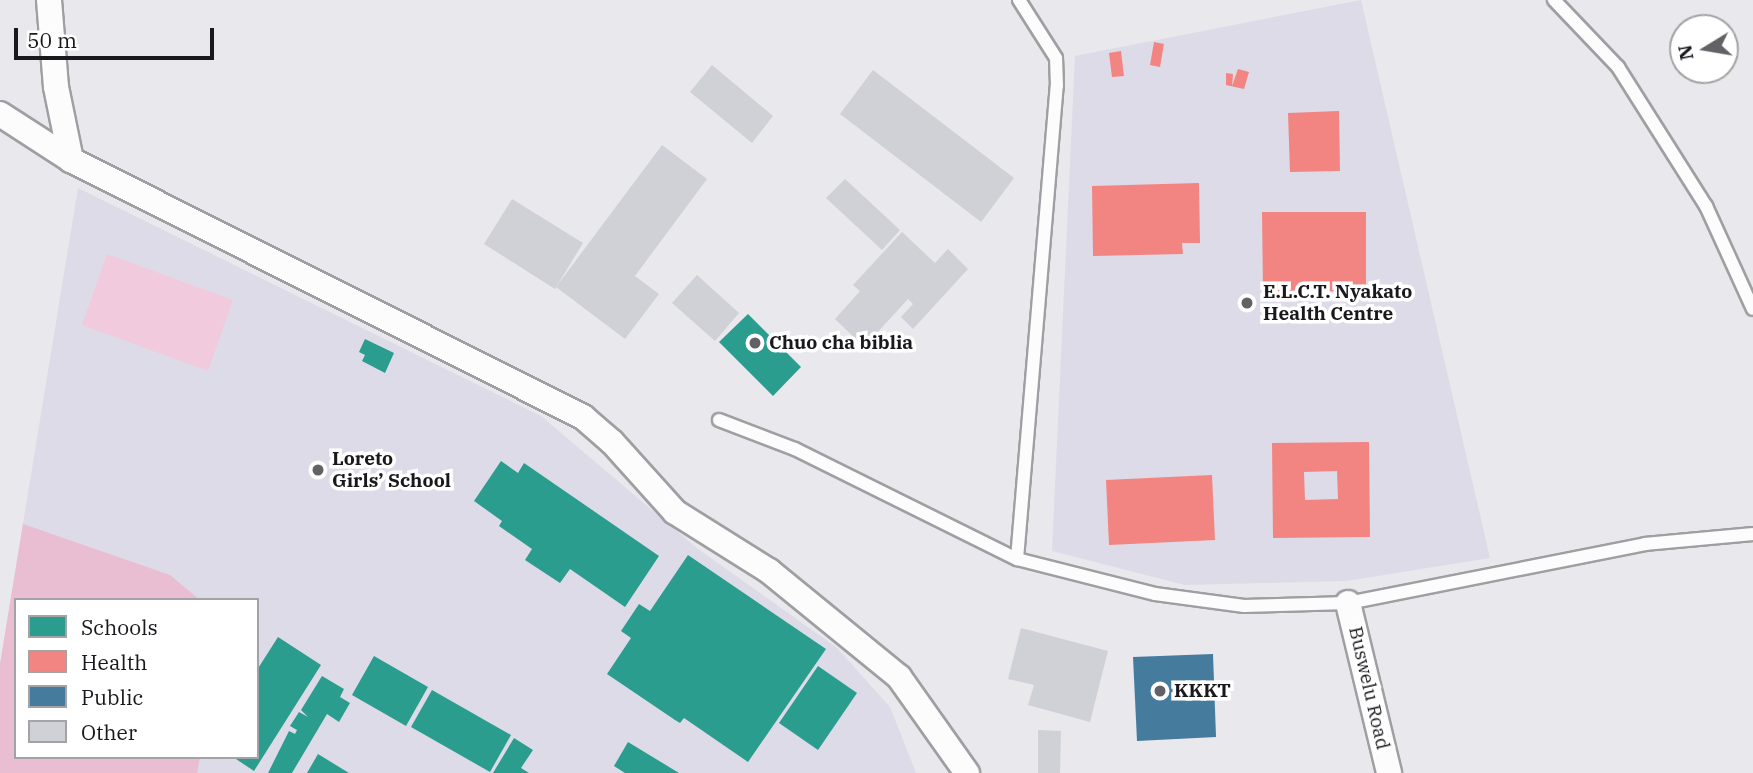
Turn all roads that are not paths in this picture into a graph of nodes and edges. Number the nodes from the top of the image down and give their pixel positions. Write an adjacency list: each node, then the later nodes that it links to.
1 (49, 0): 5 (street)
2 (1019, 0): 9 (lane)
3 (1554, 0): 6 (lane)
4 (0, 114): 5 (street)
5 (71, 160): 11 (street)
6 (1753, 309)
7 (719, 420): 9 (lane)
8 (1753, 534): 10 (lane)
9 (1017, 559): 10 (lane)
10 (1348, 603): 12 (street, Buswelu Road)
11 (967, 773)
12 (1389, 773)

